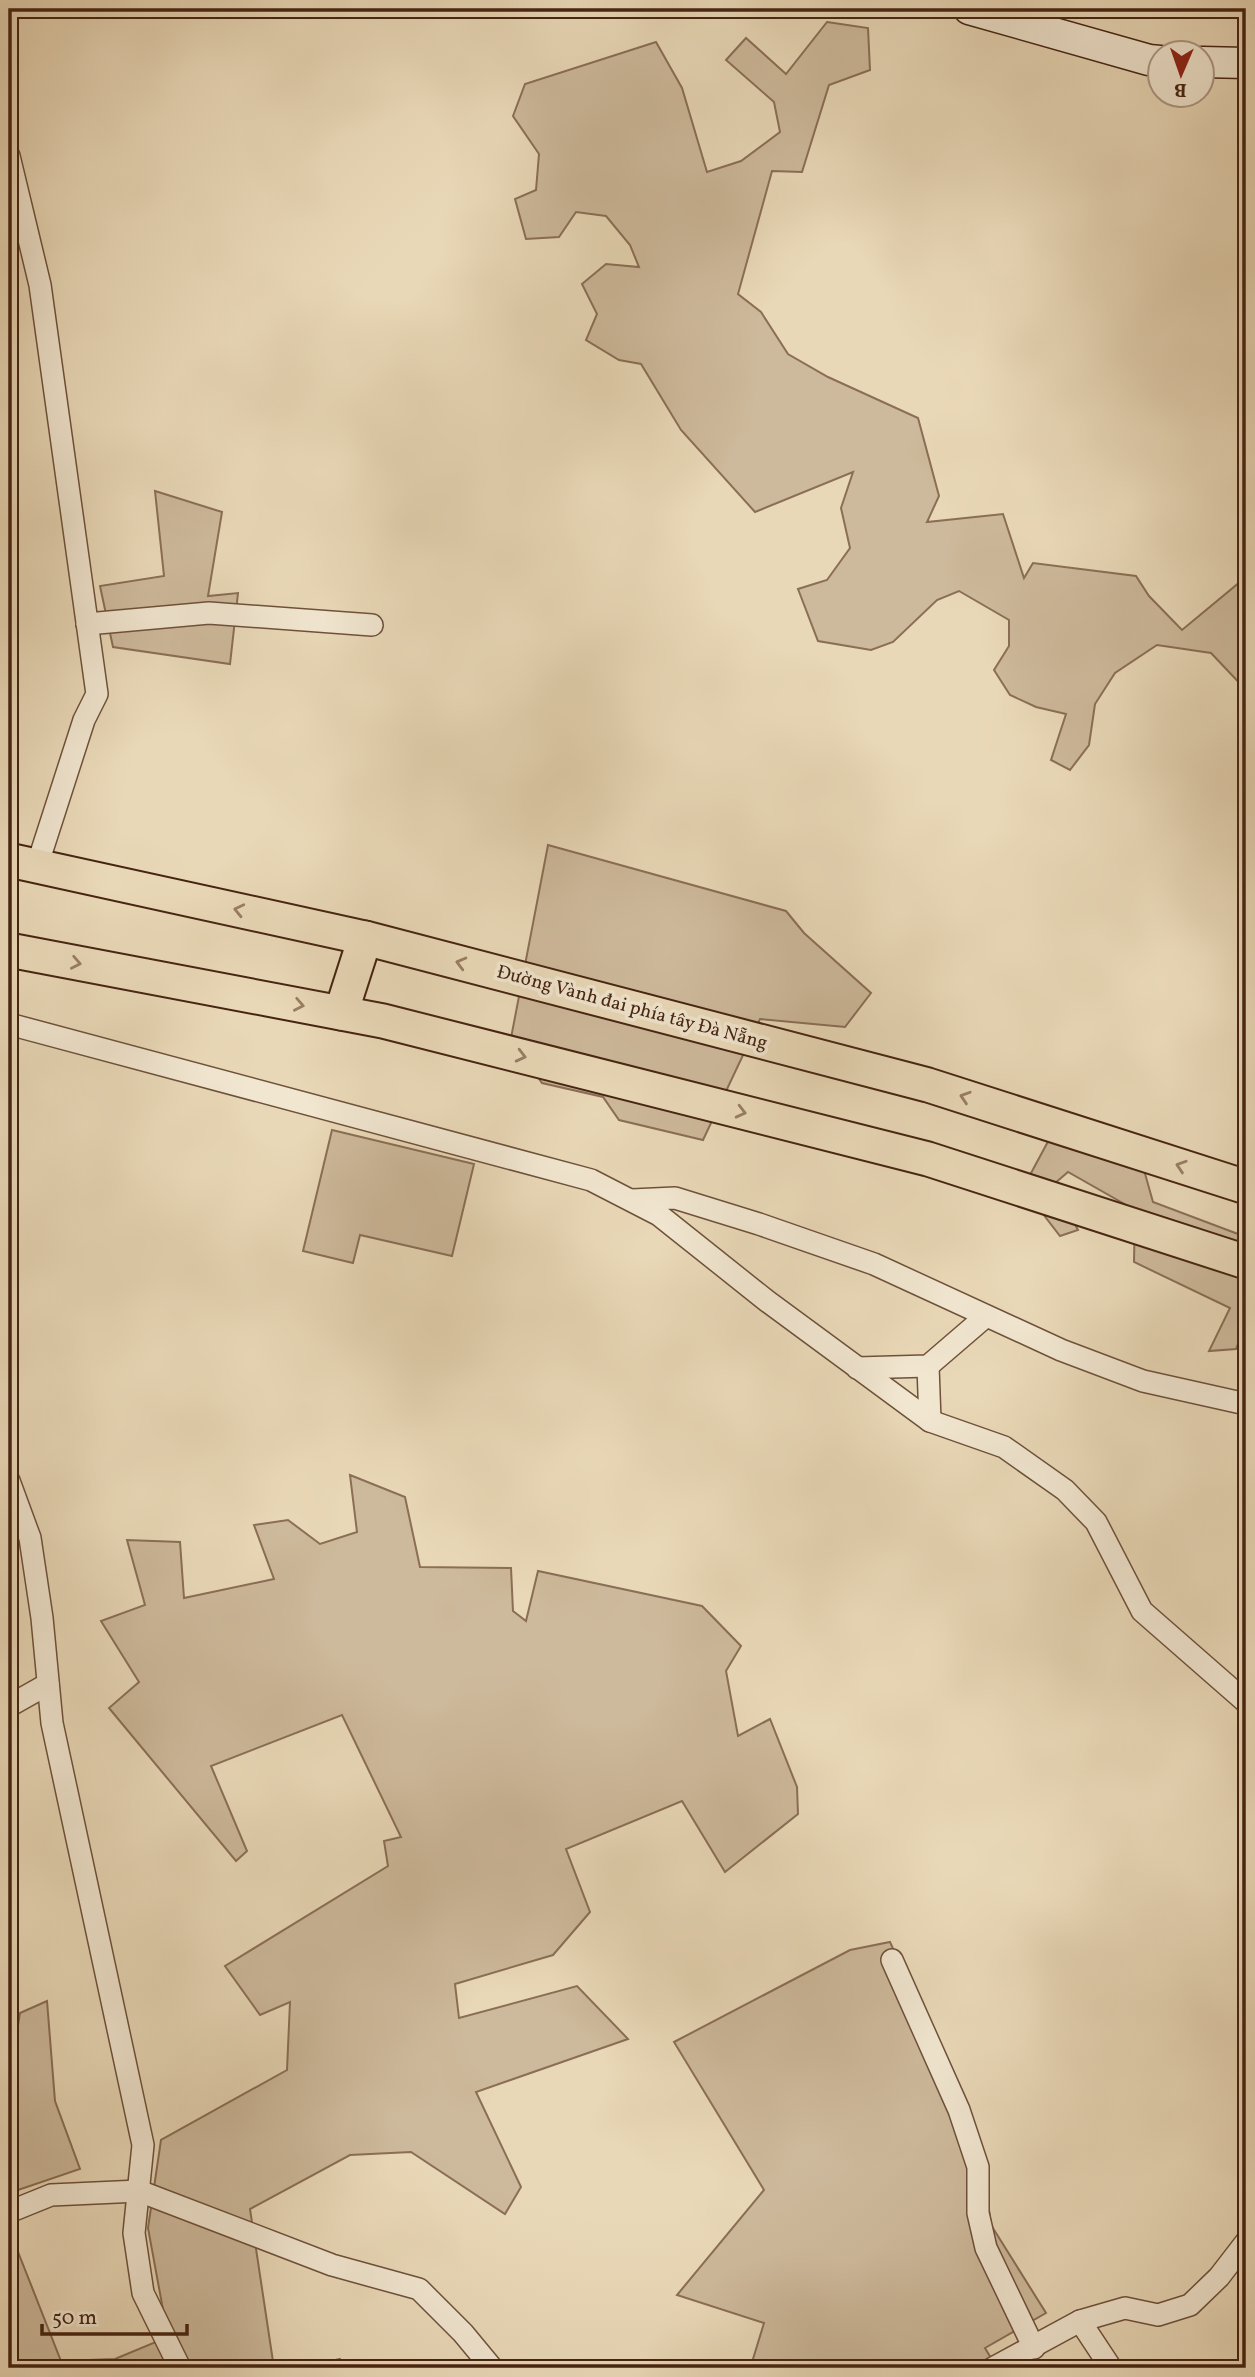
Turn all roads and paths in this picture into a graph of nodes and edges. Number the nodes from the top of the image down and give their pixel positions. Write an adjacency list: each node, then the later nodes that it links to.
1 (969, 9): 2 (street)
2 (1146, 59)
3 (1216, 62): 4 (street)
4 (1246, 63)
5 (9, 156): 6 (street)
6 (87, 624): 7 (street); 8 (street)
7 (372, 625)
8 (23, 863): 9 (main road, Đường Vành đai phía tây Đà Nẵng, one-way to 8)
9 (365, 938): 11 (main road); 13 (main road, Đường Vành đai phía tây Đà Nẵng, one-way to 9)
10 (9, 950): 11 (main road, one-way to 11)
11 (341, 1013): 15 (main road, one-way to 15)
12 (9, 1024): 14 (street)
13 (1246, 1187)
14 (629, 1200): 16 (street); 18 (street)
15 (1246, 1262)
16 (985, 1317): 17 (street); 19 (street)
17 (928, 1366): 18 (street); 20 (street)
18 (857, 1367): 20 (street)
19 (1246, 1404)
20 (930, 1421): 23 (street)
21 (9, 1481): 22 (street)
22 (48, 1684): 24 (street); 26 (street)
23 (1246, 1702)
24 (9, 1706)
25 (892, 1960): 30 (street)
26 (139, 2191): 27 (street); 31 (street); 32 (street)
27 (9, 2213)
28 (1246, 2242): 29 (street)
29 (1080, 2321): 30 (street); 34 (street)
30 (1034, 2348): 33 (street)
31 (180, 2368)
32 (492, 2368)
33 (993, 2368)
34 (1111, 2368)

